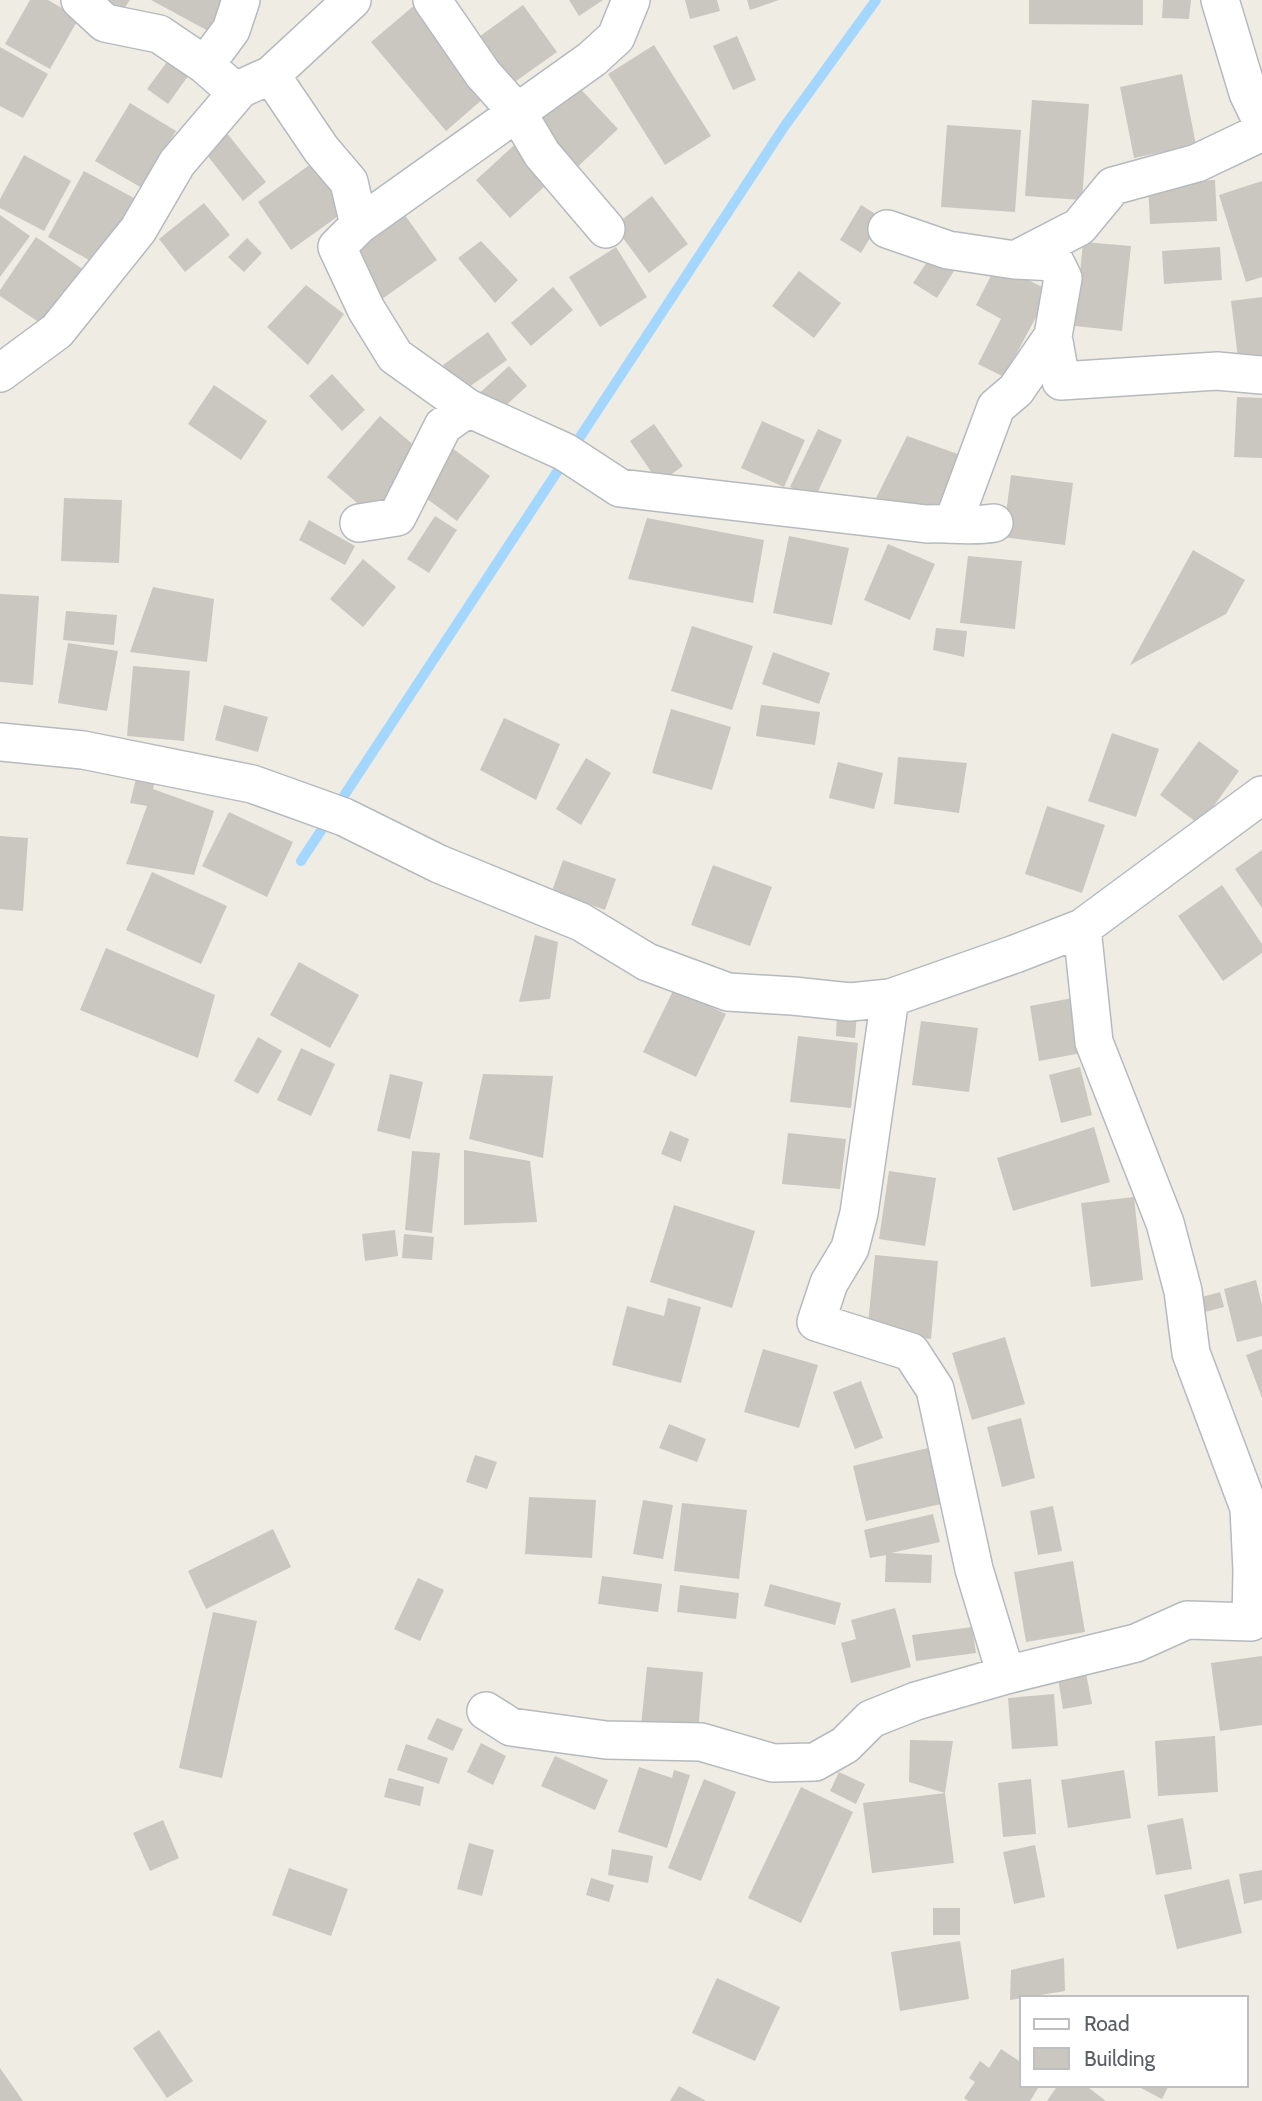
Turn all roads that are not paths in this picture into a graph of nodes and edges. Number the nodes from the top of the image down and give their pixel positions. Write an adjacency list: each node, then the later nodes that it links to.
1 (80, 0): 7 (street)
2 (241, 0): 7 (street)
3 (352, 0): 8 (street)
4 (432, 0): 9 (street)
5 (631, 0): 9 (street)
6 (1220, 0): 10 (street)
7 (205, 65): 8 (street)
8 (256, 82): 12 (street); 17 (street)
9 (517, 112): 12 (street); 13 (street)
10 (1262, 122)
11 (1262, 132): 15 (street)
12 (359, 225): 19 (street)
13 (606, 229)
14 (887, 229): 15 (street)
15 (1015, 260): 16 (street)
16 (1053, 336): 18 (street); 21 (street)
17 (0, 373)
18 (1262, 374)
19 (468, 408): 20 (street); 21 (street)
20 (359, 523)
21 (953, 523): 22 (street)
22 (994, 523)
23 (0, 742): 26 (street)
24 (1262, 795): 25 (street)
25 (1082, 928): 26 (street); 27 (street)
26 (890, 998): 28 (street)
27 (1256, 1621): 28 (street)
28 (1006, 1675): 29 (street)
29 (485, 1711)

